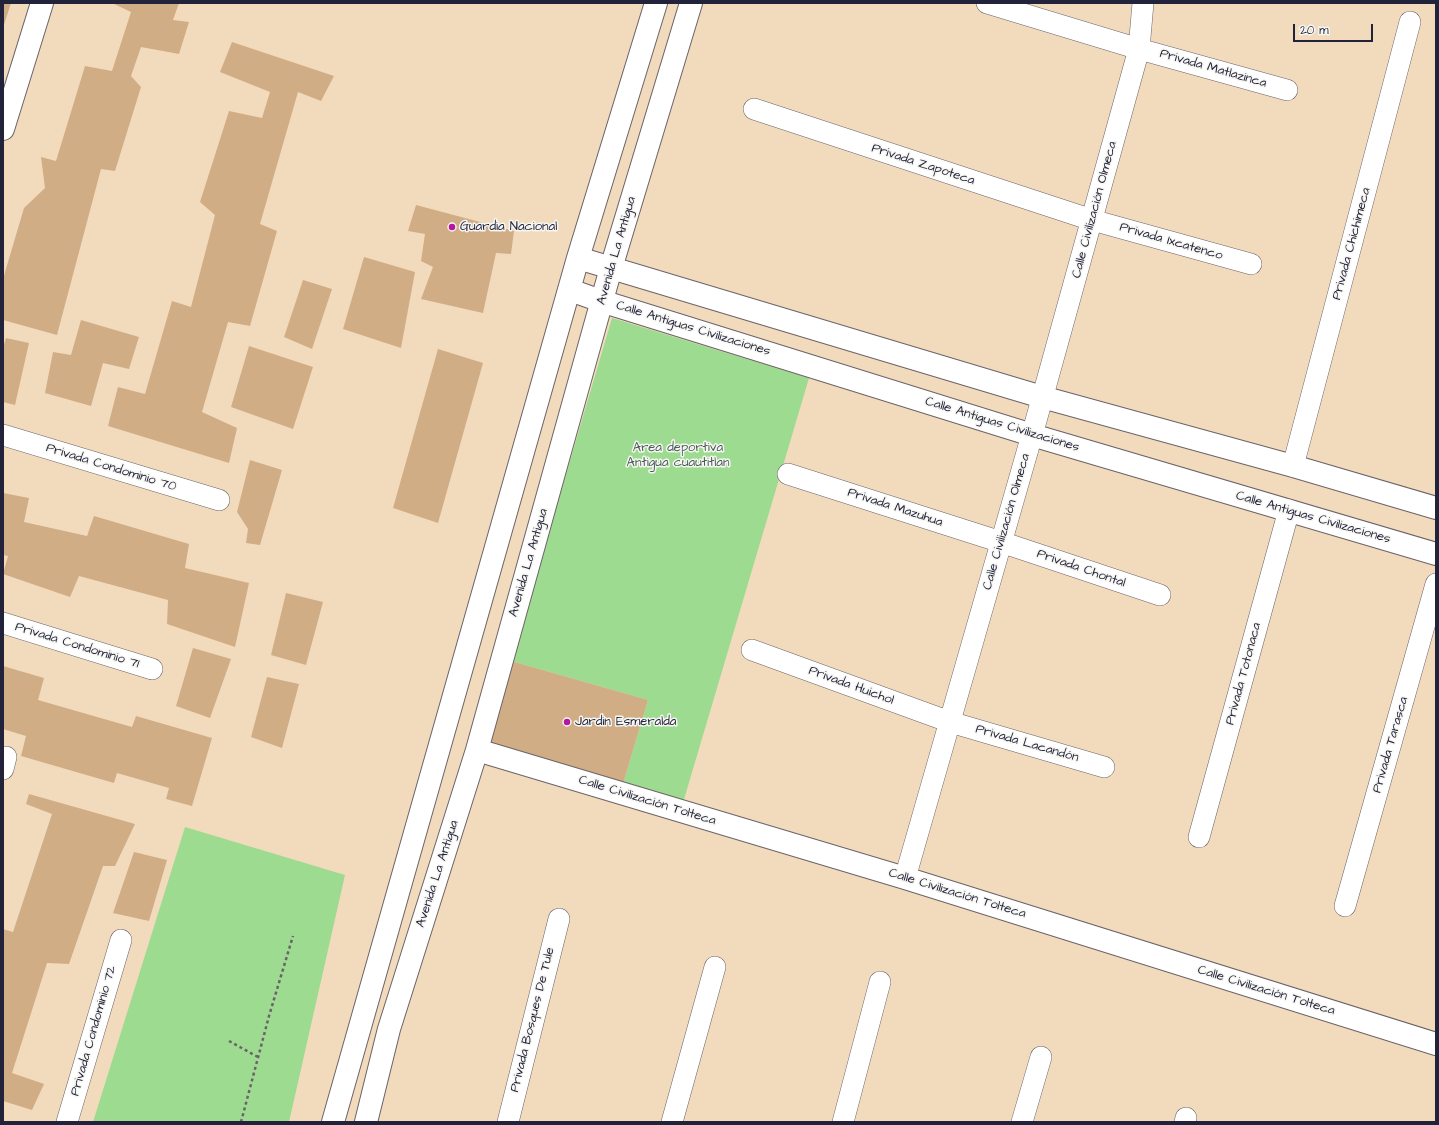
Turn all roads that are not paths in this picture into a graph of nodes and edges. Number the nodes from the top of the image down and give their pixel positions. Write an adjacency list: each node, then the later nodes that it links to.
1 (42, 3): 10 (street)
2 (656, 3): 12 (street)
3 (692, 3): 14 (street, Avenida La Antigua)
4 (987, 3): 7 (street, Privada Matlazinca)
5 (1143, 3): 7 (street, Calle Civilización Olmeca)
6 (1410, 22): 20 (street, Privada Chichimeca)
7 (1139, 49): 8 (street, Privada Matlazinca); 11 (street, Calle Civilización Olmeca)
8 (1287, 90)
9 (754, 110): 11 (street, Privada Zapoteca)
10 (3, 129)
11 (1092, 220): 13 (street, Privada Ixcatenco); 17 (street, Calle Civilización Olmeca)
12 (578, 258): 14 (street); 15 (street)
13 (1251, 264)
14 (611, 268): 16 (street, Avenida La Antigua); 17 (street)
15 (570, 290): 16 (street, Calle Antiguas Civilizaciones); 45 (street)
16 (602, 301): 18 (street, Calle Antiguas Civilizaciones); 33 (street, Avenida La Antigua)
17 (1042, 397): 18 (street, Calle Civilización Olmeca); 20 (street)
18 (1032, 435): 24 (street, Calle Antiguas Civilizaciones); 25 (street, Calle Civilización Olmeca)
19 (3, 436): 22 (street, Privada Condominio 70)
20 (1293, 466): 23 (street)
21 (788, 474): 25 (street, Privada Mazuhua)
22 (219, 500)
23 (1436, 508)
24 (1289, 510): 26 (street, Calle Antiguas Civilizaciones); 35 (street, Privada Totonaca)
25 (1001, 542): 28 (street, Privada Chontal); 32 (street, Calle Civilización Olmeca)
26 (1436, 554)
27 (1436, 584): 37 (street, Privada Tarasca)
28 (1160, 595)
29 (3, 623): 31 (street, Privada Condominio 71)
30 (752, 650): 32 (street, Privada Huichol)
31 (152, 669)
32 (950, 722): 34 (street, Privada Lacandón); 36 (street, Calle Civilización Olmeca)
33 (477, 750): 36 (street, Calle Civilización Tolteca); 46 (street, Avenida La Antigua)
34 (1104, 767)
35 (1199, 837)
36 (905, 878): 42 (street, Calle Civilización Tolteca)
37 (1345, 906)
38 (558, 918): 47 (street, Privada Bosques De Tule)
39 (121, 940): 44 (street, Privada Condominio 72)
40 (715, 966): 48 (street)
41 (880, 982): 49 (street)
42 (1436, 1044)
43 (1041, 1057): 50 (street)
44 (67, 1122)
45 (333, 1122)
46 (366, 1122)
47 (508, 1122)
48 (672, 1122)
49 (843, 1122)
50 (1022, 1122)

